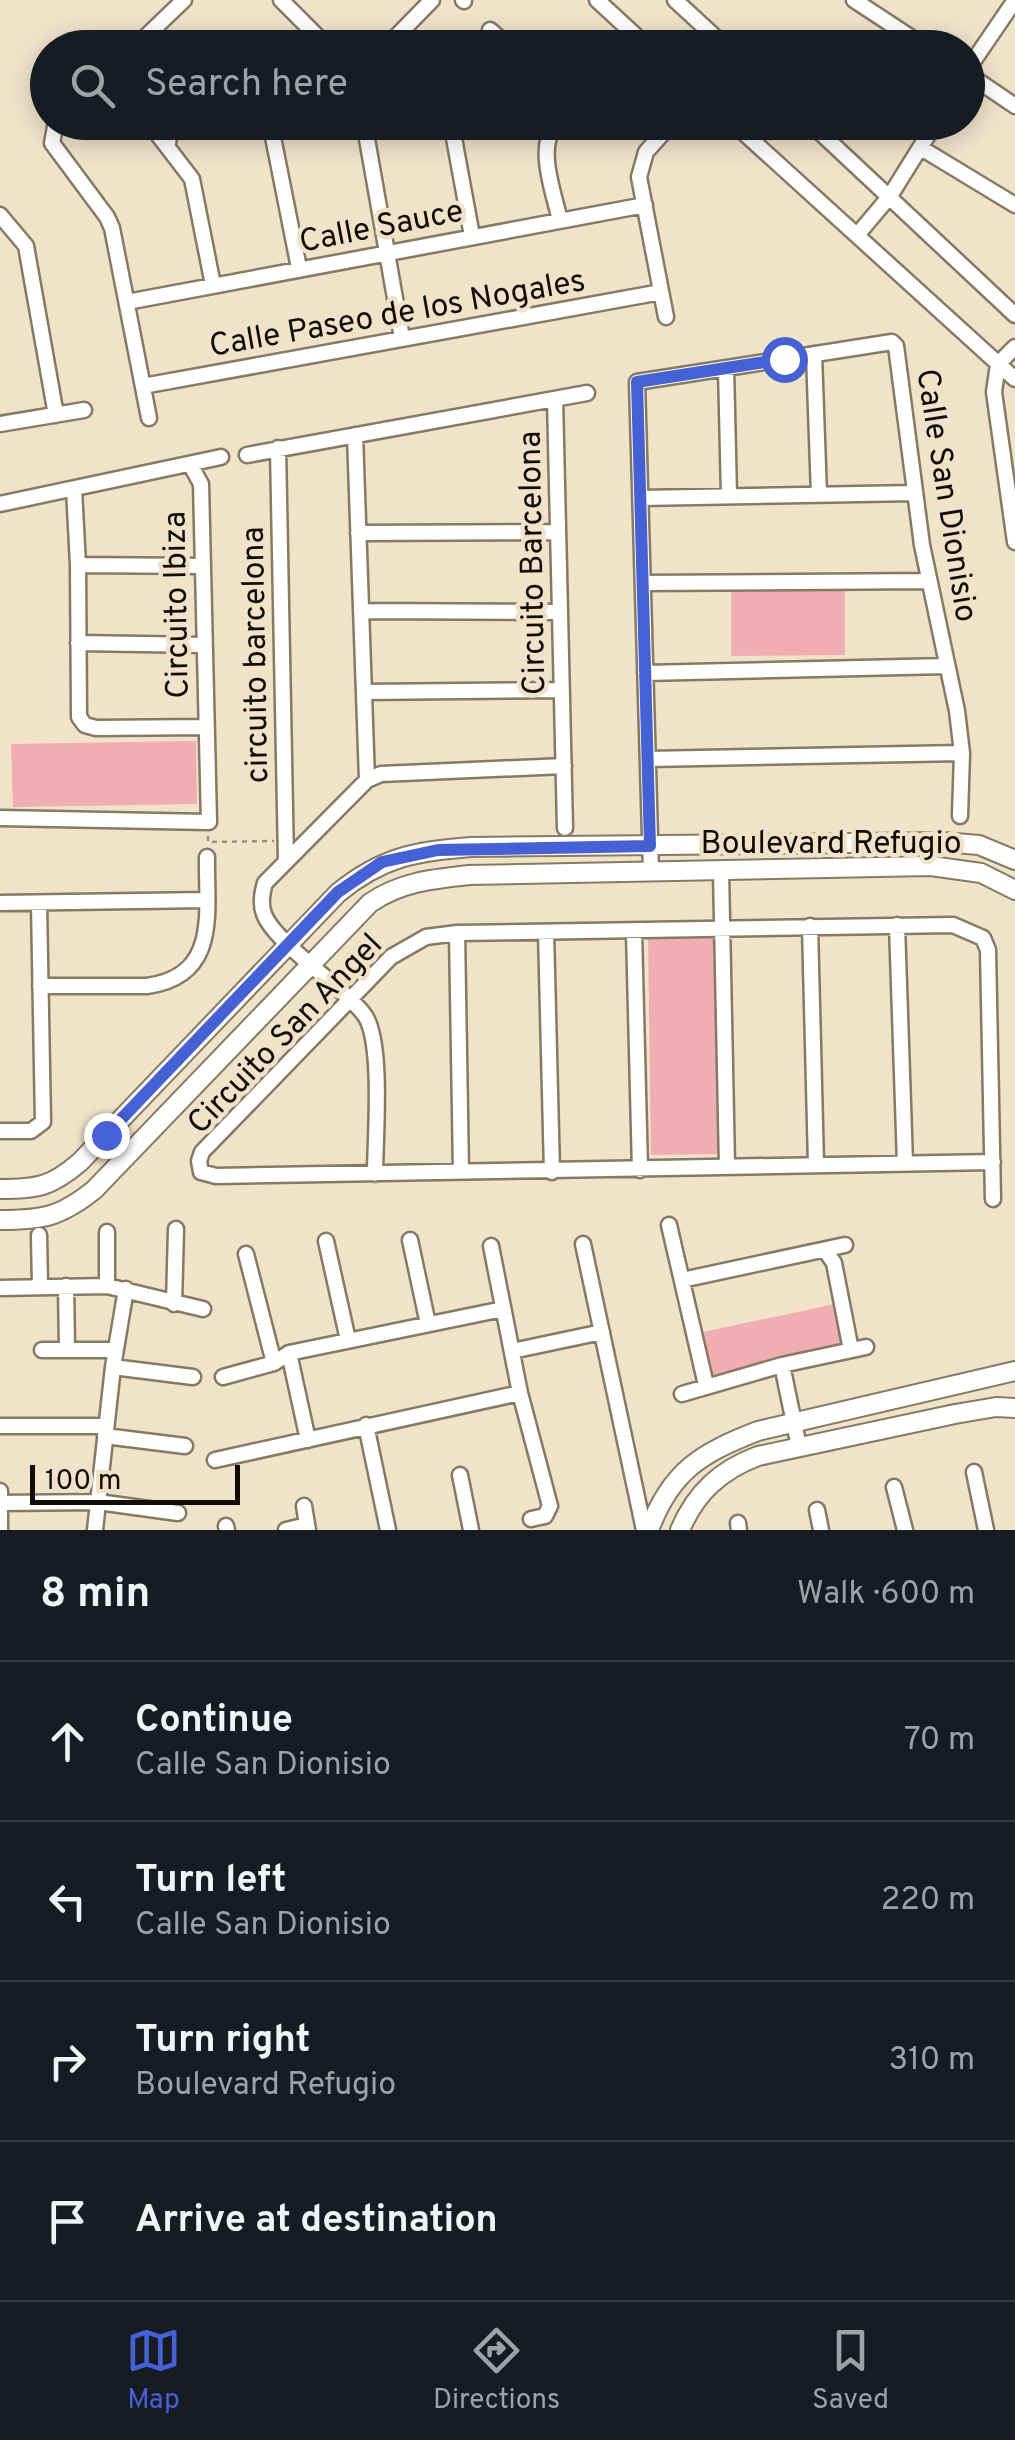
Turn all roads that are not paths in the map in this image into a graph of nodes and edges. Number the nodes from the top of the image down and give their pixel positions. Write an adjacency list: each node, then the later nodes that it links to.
1 (184, 0): 10 (street)
2 (281, 0): 9 (street)
3 (312, 0): 9 (street)
4 (432, 0): 12 (street)
5 (597, 0): 13 (street)
6 (675, 0): 14 (street)
7 (854, 0): 15 (street)
8 (1015, 0): 16 (street)
9 (299, 14): 11 (street)
10 (153, 30)
11 (313, 30)
12 (403, 30)
13 (630, 30)
14 (708, 30)
15 (899, 30)
16 (985, 46)
17 (985, 84): 18 (street)
18 (1015, 106)
19 (56, 140): 43 (street)
20 (164, 140): 30 (street)
21 (168, 140): 30 (street)
22 (274, 140): 40 (street)
23 (367, 140): 39 (street)
24 (454, 140): 38 (street)
25 (547, 140): 36 (street)
26 (656, 140): 34 (street)
27 (752, 140): 37 (street)
28 (829, 140): 32 (street)
29 (925, 140): 31 (street)
30 (168, 144): 41 (street)
31 (920, 148): 32 (street); 33 (street)
32 (890, 196): 37 (street); 44 (street)
33 (1015, 204)
34 (645, 205): 36 (street, Calle Sauce); 42 (street)
35 (0, 214): 56 (street)
36 (560, 221): 38 (street, Calle Sauce)
37 (858, 234): 49 (street)
38 (472, 236): 39 (street, Calle Sauce)
39 (387, 252): 40 (street, Calle Sauce); 46 (street)
40 (299, 268): 41 (street, Calle Sauce)
41 (213, 285): 43 (street, Calle Sauce)
42 (662, 292): 45 (street); 46 (street, Calle Paseo de los Nogales)
43 (127, 302): 52 (street)
44 (1015, 315)
45 (666, 317)
46 (402, 338): 52 (street, Calle Paseo de los Nogales)
47 (1015, 347): 49 (street)
48 (814, 354): 50 (street, Calle San Dionisio); 65 (street, Calle San Dionisio); 66 (street)
49 (998, 364): 51 (street); 67 (street)
50 (726, 368): 68 (street); 69 (street, Calle San Dionisio)
51 (1015, 379)
52 (143, 386): 57 (street)
53 (587, 393): 54 (street)
54 (555, 399): 59 (street, Circuito Barcelona); 72 (street, Circuito Barcelona)
55 (84, 410): 56 (street)
56 (56, 414): 58 (street)
57 (149, 418)
58 (0, 424)
59 (354, 435): 60 (street, Circuito Barcelona); 71 (street)
60 (278, 448): 61 (street, Circuito Barcelona); 98 (street, circuito barcelona)
61 (247, 454)
62 (221, 457): 63 (street)
63 (190, 464): 64 (street, Circuito Ibiza); 75 (street, Circuito Ibiza)
64 (74, 488): 70 (street, Circuito Ibiza); 74 (street)
65 (915, 493): 66 (street); 76 (street, Calle San Dionisio)
66 (819, 495): 68 (street)
67 (1010, 495): 73 (street)
68 (728, 496): 69 (street)
69 (640, 498): 77 (street, Calle San Dionisio)
70 (0, 504)
71 (358, 532): 72 (street); 78 (street)
72 (558, 532): 79 (street, Circuito Barcelona)
73 (1015, 542)
74 (78, 565): 75 (street); 80 (street)
75 (202, 566): 81 (street, Circuito Ibiza)
76 (928, 581): 77 (street); 82 (street, Calle San Dionisio)
77 (643, 584): 83 (street, Calle San Dionisio)
78 (361, 611): 79 (street); 85 (street)
79 (560, 612): 84 (street, Circuito Barcelona)
80 (78, 643): 81 (street); 86 (street)
81 (203, 645): 86 (street, Circuito Ibiza)
82 (948, 666): 83 (street); 87 (street, Calle San Dionisio)
83 (645, 673): 88 (street, Calle San Dionisio)
84 (562, 690): 85 (street); 89 (street, Circuito Barcelona)
85 (364, 692): 90 (street)
86 (206, 727): 92 (street, Circuito Ibiza)
87 (962, 753): 88 (street); 91 (street, Calle San Dionisio)
88 (648, 760): 94 (street, Calle San Dionisio)
89 (564, 766): 90 (street); 93 (street, Circuito Barcelona)
90 (367, 780): 98 (street)
91 (960, 816)
92 (0, 818)
93 (565, 828)
94 (650, 846): 95 (street, Boulevard Refugio); 100 (street, Calle San Dionisio); 112 (street, Boulevard Refugio)
95 (996, 850): 97 (street, Boulevard Refugio); 101 (street)
96 (207, 857): 103 (street)
97 (1015, 860)
98 (286, 861): 112 (street)
99 (720, 871): 100 (street, Boulevard Refugio); 101 (street, Boulevard Refugio); 108 (street)
100 (651, 872): 113 (street, Boulevard Refugio)
101 (981, 873): 102 (street, Boulevard Refugio)
102 (1015, 890)
103 (206, 900): 105 (street); 114 (street)
104 (0, 903): 105 (street)
105 (39, 904): 114 (street)
106 (898, 925): 107 (street, Circuito San Angel); 117 (street, Circuito San Angel); 118 (street)
107 (810, 926): 108 (street, Circuito San Angel); 119 (street)
108 (723, 930): 110 (street, Circuito San Angel); 120 (street)
109 (546, 932): 110 (street, Circuito San Angel); 111 (street, Circuito San Angel); 123 (street)
110 (634, 932): 121 (street)
111 (457, 933): 115 (street, Circuito San Angel); 122 (street)
112 (290, 944): 113 (street); 125 (street, Boulevard Refugio)
113 (310, 964): 115 (street); 127 (street, Boulevard Refugio)
114 (40, 986): 116 (street)
115 (351, 1000): 124 (street); 124 (street, Circuito San Angel)
116 (0, 1132)
117 (993, 1162): 118 (street, Circuito San Angel); 126 (street, Circuito San Angel)
118 (906, 1163): 119 (street, Circuito San Angel)
119 (816, 1164): 120 (street, Circuito San Angel)
120 (728, 1166): 121 (street, Circuito San Angel)
121 (640, 1170): 123 (street, Circuito San Angel)
122 (460, 1172): 123 (street, Circuito San Angel); 124 (street, Circuito San Angel)
123 (552, 1172)
124 (375, 1174)
125 (0, 1189)
126 (993, 1199)
127 (0, 1220)
128 (669, 1225): 139 (street)
129 (176, 1230): 145 (street)
130 (107, 1232): 142 (street)
131 (39, 1236): 140 (street)
132 (410, 1240): 148 (street)
133 (326, 1241): 150 (street)
134 (583, 1244): 149 (street)
135 (846, 1244): 137 (street)
136 (491, 1246): 147 (street)
137 (825, 1250): 139 (street); 157 (street)
138 (246, 1254): 156 (street)
139 (682, 1280): 163 (street)
140 (40, 1286): 141 (street); 143 (street)
141 (66, 1286): 142 (street); 152 (street)
142 (107, 1286): 144 (street)
143 (0, 1288)
144 (126, 1289): 145 (street); 153 (street)
145 (174, 1304): 146 (street)
146 (202, 1309)
147 (502, 1309): 148 (street); 154 (street)
148 (428, 1324): 150 (street)
149 (602, 1332): 154 (street); 192 (street)
150 (348, 1340): 155 (street)
151 (42, 1350): 152 (street)
152 (67, 1350): 153 (street)
153 (115, 1350): 158 (street)
154 (512, 1351): 165 (street)
155 (290, 1354): 156 (street); 172 (street)
156 (274, 1363): 161 (street)
157 (782, 1365): 163 (street); 168 (street)
158 (113, 1366): 160 (street); 171 (street)
159 (1015, 1371): 168 (street)
160 (193, 1377)
161 (222, 1377)
162 (1015, 1379): 164 (street)
163 (706, 1385): 166 (street)
164 (1015, 1392)
165 (520, 1393): 169 (street); 185 (street)
166 (682, 1394)
167 (1015, 1408): 174 (street)
168 (794, 1423): 174 (street); 192 (street)
169 (366, 1425): 172 (street); 190 (street)
170 (0, 1426): 171 (street)
171 (106, 1431): 173 (street); 180 (street)
172 (308, 1440): 175 (street)
173 (185, 1446)
174 (799, 1447): 193 (street)
175 (215, 1460)
176 (974, 1472): 196 (street)
177 (460, 1475): 191 (street)
178 (894, 1487): 195 (street)
179 (0, 1491): 181 (street)
180 (98, 1502): 181 (street); 184 (street); 188 (street)
181 (0, 1503): 187 (street)
182 (304, 1506): 186 (street)
183 (816, 1510): 194 (street)
184 (178, 1513)
185 (531, 1519)
186 (308, 1528): 189 (street)
187 (0, 1530)
188 (95, 1530)
189 (286, 1530)
190 (388, 1530)
191 (471, 1530)
192 (646, 1530)
193 (680, 1530)
194 (821, 1530)
195 (904, 1530)
196 (986, 1530)

